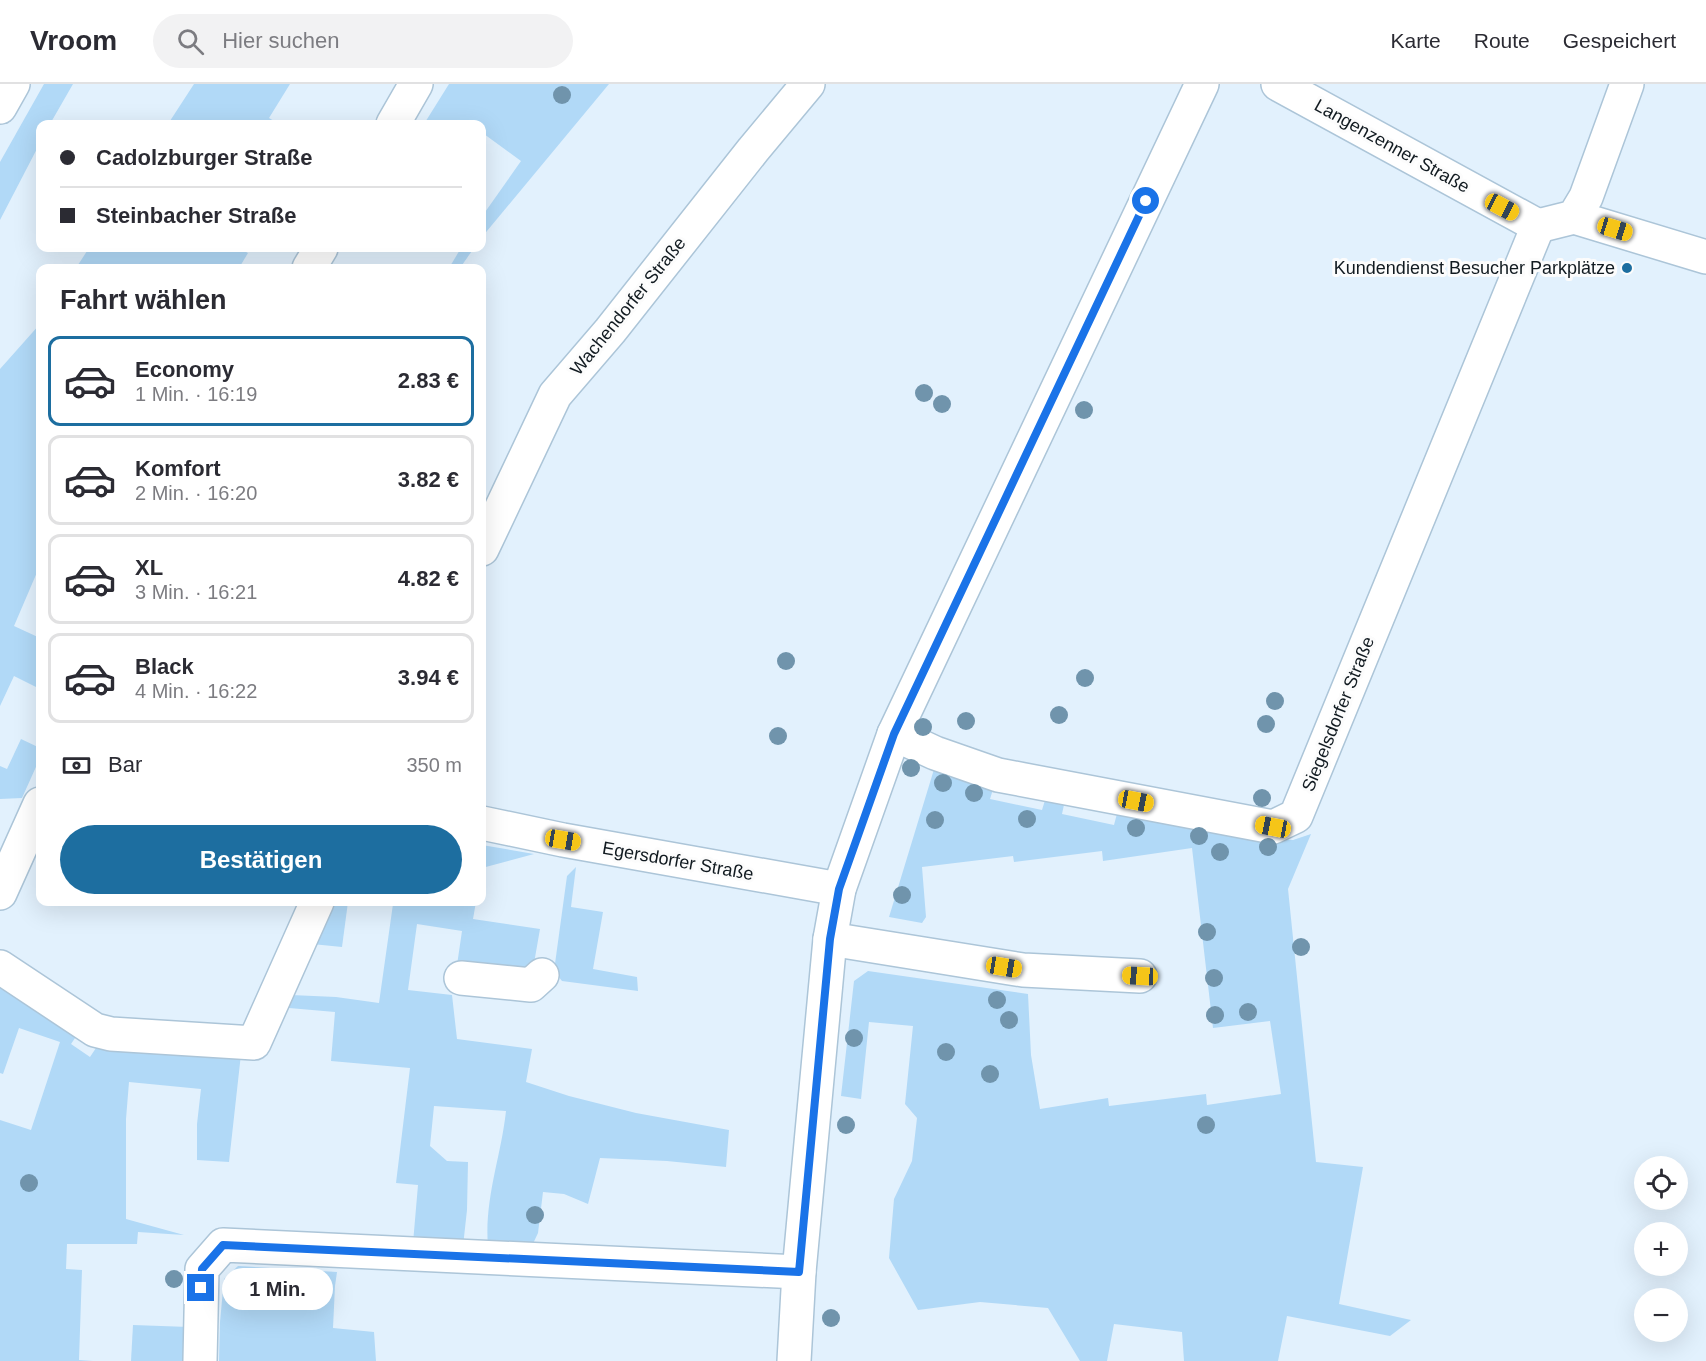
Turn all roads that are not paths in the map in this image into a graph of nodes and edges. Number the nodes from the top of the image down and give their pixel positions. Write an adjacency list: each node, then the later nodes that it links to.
1 (13, 84): 7 (street)
2 (416, 84): 8 (street)
3 (808, 84): 12 (street, Wachendorfer Straße)
4 (1202, 84): 13 (street)
5 (1278, 84): 10 (street, Langenzenner Straße)
6 (1627, 84): 9 (street)
7 (0, 107)
8 (395, 120)
9 (1574, 217): 10 (street); 11 (street)
10 (1538, 226): 13 (street, Siegelsdorfer Straße)
11 (1706, 257)
12 (486, 541)
13 (894, 734): 16 (street)
14 (36, 813): 17 (street)
15 (486, 824): 16 (street, Egersdorfer Straße)
16 (839, 889): 19 (street)
17 (0, 893)
18 (315, 906): 20 (street)
19 (830, 939): 22 (street); 24 (street)
20 (0, 967)
21 (542, 975): 23 (street)
22 (1140, 976)
23 (461, 978)
24 (799, 1272): 25 (street); 26 (street)
25 (200, 1361)
26 (794, 1361)

